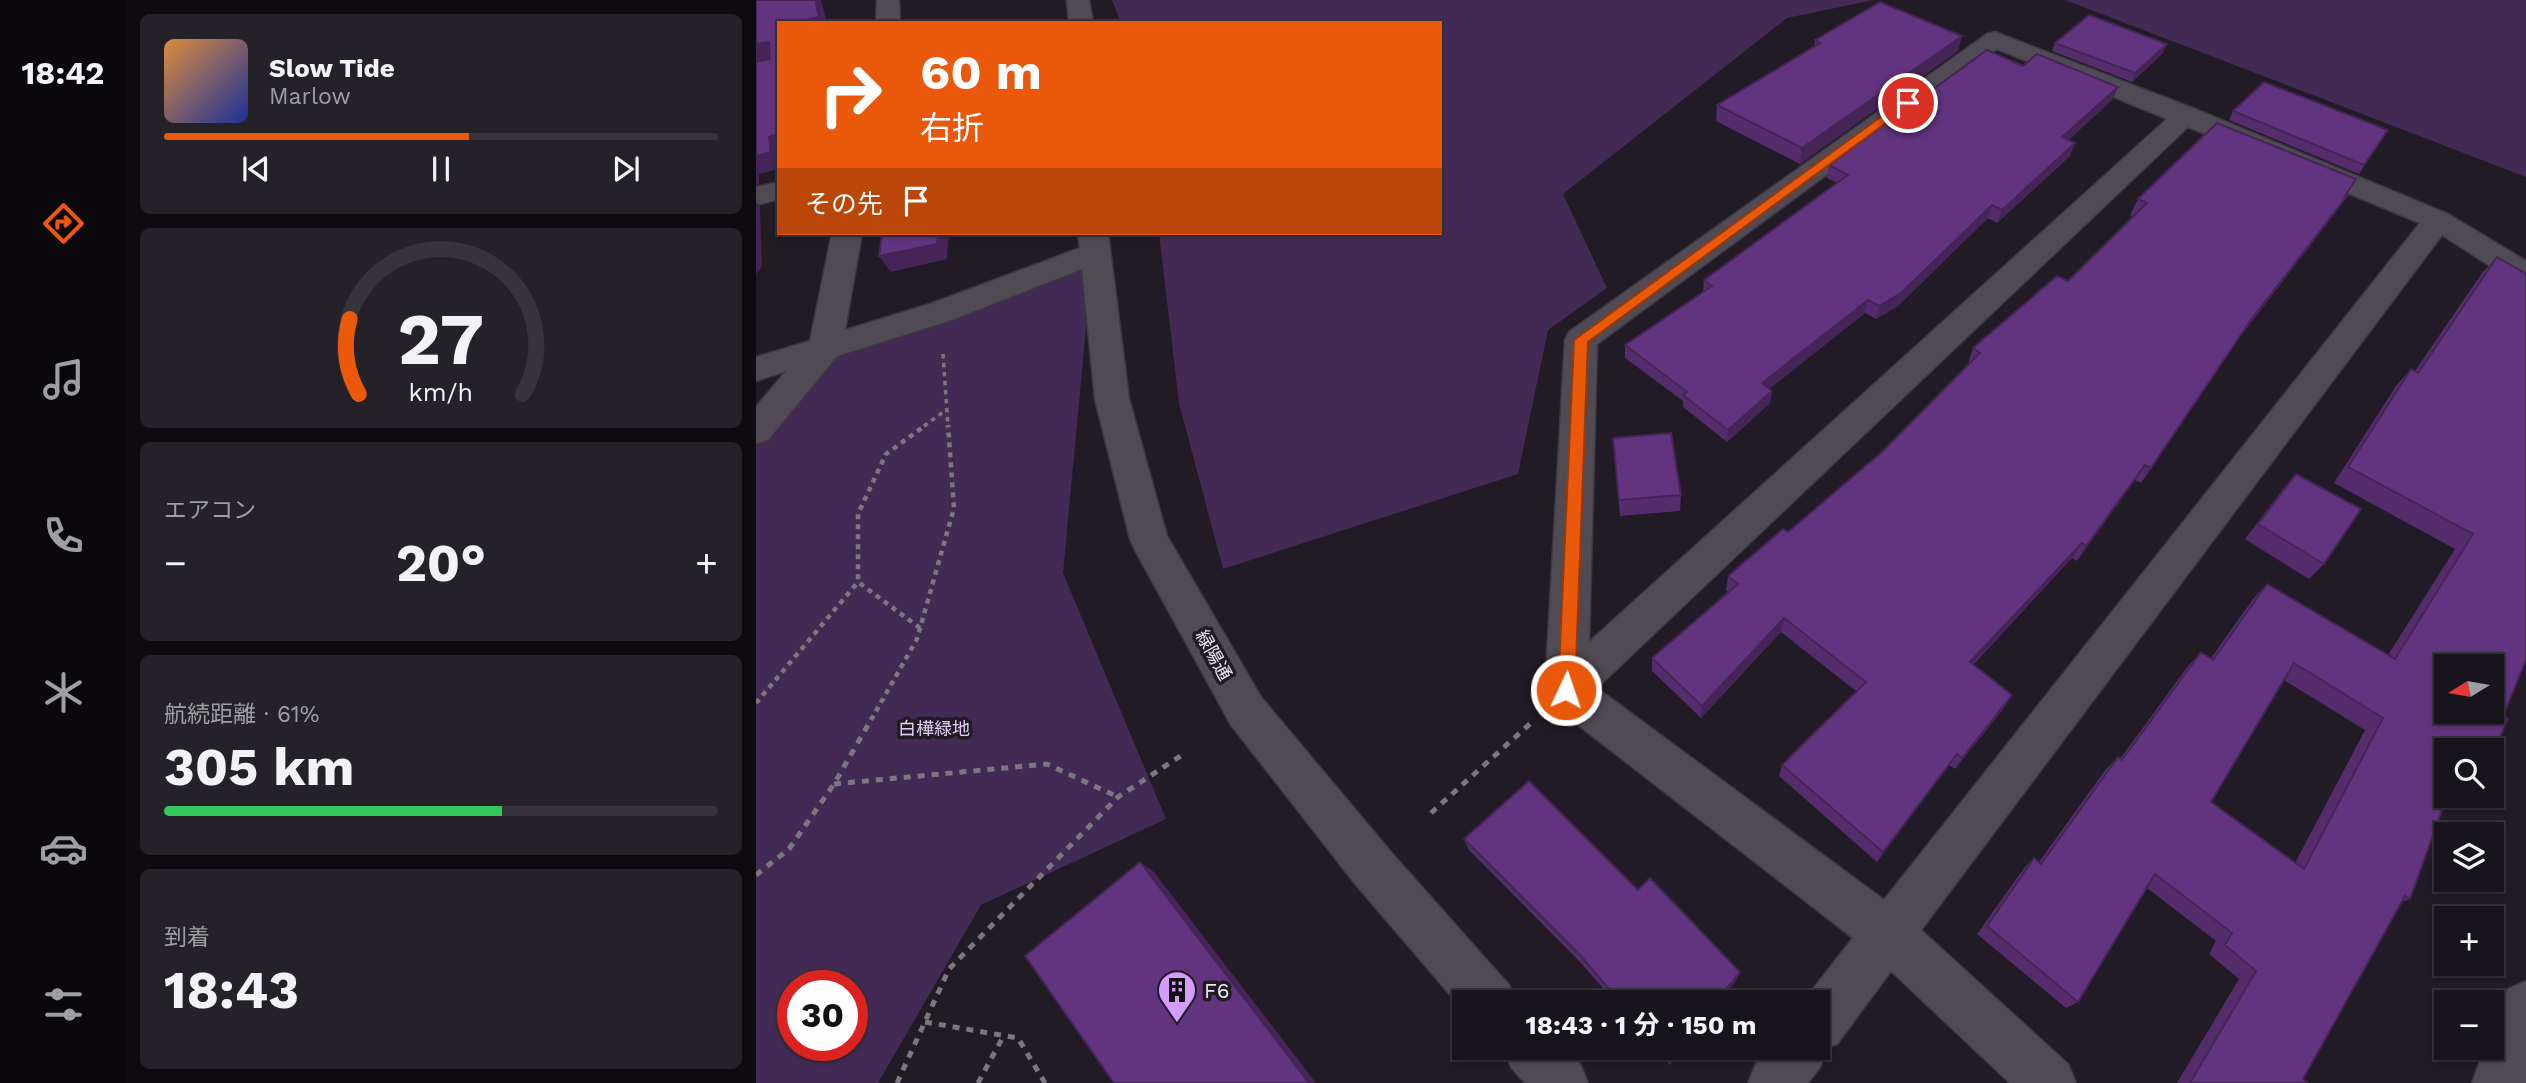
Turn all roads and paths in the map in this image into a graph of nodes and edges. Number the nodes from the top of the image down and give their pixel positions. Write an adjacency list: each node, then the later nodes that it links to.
1 (888, 0): 3 (street)
2 (1077, 0): 4 (street)
3 (888, 21)
4 (1081, 21)
5 (2186, 115): 8 (street); 19 (street); 19 (street)
6 (777, 191): 7 (street)
7 (756, 196)
8 (2438, 220): 11 (street); 26 (street)
9 (847, 235): 13 (street)
10 (1093, 243): 12 (street); 27 (street, 緑陽通)
11 (2526, 275)
12 (941, 312): 13 (street); 15 (path)
13 (825, 348): 14 (street); 16 (street)
14 (756, 369)
15 (947, 409): 17 (path); 18 (path)
16 (756, 431)
17 (858, 582): 18 (path); 20 (path)
18 (920, 628): 22 (path)
19 (1566, 690): 24 (path); 26 (street)
20 (756, 703)
21 (1182, 755): 23 (path)
22 (834, 784): 23 (path); 25 (path)
23 (1118, 797): 30 (path)
24 (1431, 813)
25 (756, 875)
26 (1887, 933): 29 (street); 39 (street)
27 (1480, 990)
28 (2526, 1007): 40 (street)
29 (1830, 1009)
30 (925, 1022): 31 (path); 34 (path)
31 (1004, 1035): 35 (path); 36 (path)
32 (1541, 1060): 37 (street)
33 (1792, 1060): 38 (street)
34 (897, 1083)
35 (978, 1083)
36 (1045, 1083)
37 (1561, 1083)
38 (1775, 1083)
39 (2049, 1083)
40 (2499, 1083)

